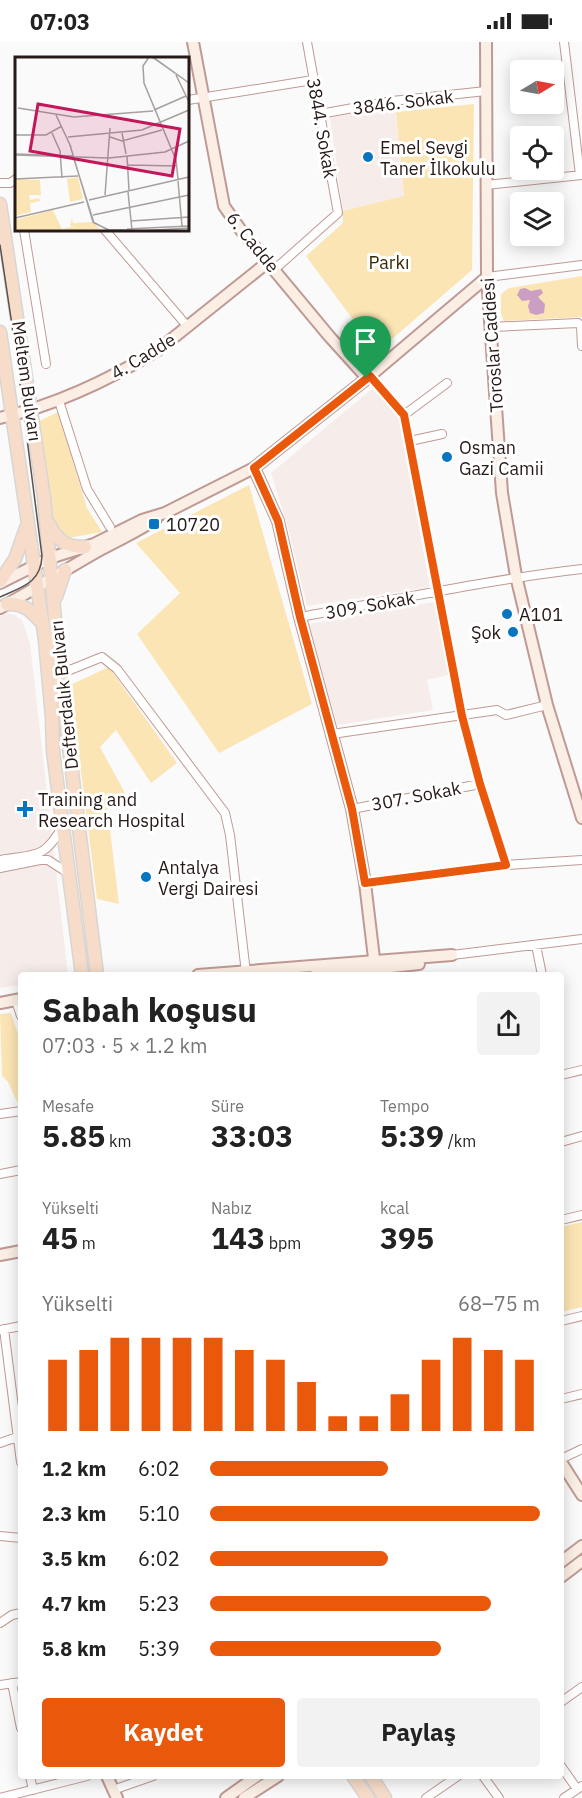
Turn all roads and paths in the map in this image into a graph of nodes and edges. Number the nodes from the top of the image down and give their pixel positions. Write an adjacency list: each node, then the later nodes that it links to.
1 (192, 42): 7 (main road, 6. Cadde)
2 (307, 42): 5 (street, 3844. Sokak)
3 (486, 42): 6 (main road, Toroslar Caddesi)
4 (564, 42): 10 (street)
5 (313, 80): 7 (street); 9 (street, 3844. Sokak)
6 (486, 91): 9 (street, 3846. Sokak); 13 (main road, Toroslar Caddesi)
7 (203, 99): 8 (street); 18 (main road, 6. Cadde)
8 (189, 100)
9 (320, 114): 18 (street, 3844. Sokak)
10 (581, 175): 13 (street)
11 (15, 180): 12 (street)
12 (0, 183)
13 (486, 185): 19 (main road, Toroslar Caddesi)
14 (0, 204): 28 (main road, Meltem Bulvarı)
15 (24, 231): 24 (street)
16 (106, 231): 20 (street)
17 (582, 265): 19 (street)
18 (271, 266): 20 (main road, 4. Cadde); 25 (main road, 6. Cadde)
19 (487, 277): 21 (main road, Toroslar Caddesi); 25 (main road)
20 (188, 327): 27 (main road, 4. Cadde)
21 (491, 327): 23 (street); 44 (main road, Toroslar Caddesi)
22 (0, 332): 29 (main road, Meltem Bulvarı)
23 (582, 346)
24 (46, 364)
25 (368, 377): 30 (street); 34 (main road)
26 (447, 384): 30 (street)
27 (59, 401): 28 (main road, 4. Cadde); 38 (street)
28 (31, 411): 29 (main road, 4. Cadde); 36 (main road, Meltem Bulvarı)
29 (13, 415): 31 (main road, 4. Cadde); 37 (main road, Meltem Bulvarı)
30 (404, 415): 33 (street)
31 (0, 418)
32 (442, 434): 33 (street)
33 (410, 441): 48 (street)
34 (254, 468): 35 (main road); 51 (main road)
35 (165, 513): 39 (main road); 43 (main road)
36 (46, 520): 39 (main road); 40 (main road, Meltem Bulvarı)
37 (27, 524): 41 (main road, Meltem Bulvarı); 46 (main road)
38 (110, 527)
39 (85, 547): 40 (main road)
40 (50, 558): 41 (main road); 45 (main road, Defterdalık Bulvarı)
41 (34, 567): 46 (main road); 47 (main road, Meltem Bulvarı)
42 (582, 568): 44 (street, 309. Sokak)
43 (65, 570): 45 (main road); 50 (main road)
44 (516, 576): 48 (street, 309. Sokak); 54 (main road, Toroslar Caddesi)
45 (52, 579): 47 (main road); 50 (main road, Defterdalık Bulvarı)
46 (0, 582)
47 (37, 589): 49 (main road); 52 (main road, Defterdalık Bulvarı)
48 (438, 593): 51 (street, 309. Sokak); 55 (street)
49 (3, 606): 52 (main road)
50 (55, 613): 53 (main road, Defterdalık Bulvarı)
51 (300, 617): 56 (main road)
52 (42, 623): 60 (main road, Defterdalık Bulvarı)
53 (60, 674): 72 (main road, Defterdalık Bulvarı); 73 (street)
54 (548, 705): 55 (street); 59 (main road, Toroslar Caddesi)
55 (462, 716): 56 (street); 57 (street)
56 (332, 734): 58 (main road)
57 (480, 784): 58 (street, 307. Sokak); 63 (street)
58 (352, 809): 66 (main road)
59 (582, 818)
60 (62, 826): 61 (street); 65 (main road, Defterdalık Bulvarı)
61 (0, 860)
62 (582, 860): 63 (street)
63 (506, 865): 66 (street)
64 (0, 868): 65 (street)
65 (68, 873): 71 (main road, Defterdalık Bulvarı)
66 (365, 883): 70 (main road)
67 (582, 939): 68 (street)
68 (536, 945): 69 (street); 75 (street)
69 (452, 955): 70 (main road)
70 (375, 968): 73 (main road); 74 (main road)
71 (82, 972)
72 (97, 972)
73 (246, 972)
74 (351, 972)
75 (541, 972)
76 (18, 1001): 77 (main road)
77 (0, 1003)
78 (582, 1070): 79 (street)
79 (564, 1074)
80 (18, 1111): 81 (street)
81 (0, 1114)
82 (582, 1136): 83 (street)
83 (564, 1141)
84 (18, 1171): 85 (street)
85 (0, 1174)
86 (582, 1215): 87 (street)
87 (564, 1219)
88 (18, 1252): 89 (main road)
89 (0, 1255)
90 (582, 1316): 91 (street)
91 (564, 1320)
92 (18, 1327): 93 (street)
93 (2, 1330): 96 (street)
94 (582, 1394): 95 (street)
95 (564, 1399)
96 (18, 1430)
97 (18, 1436): 98 (street)
98 (0, 1443)
99 (582, 1449): 100 (street)
100 (564, 1458)
101 (564, 1465): 102 (main road)
102 (582, 1495)
103 (0, 1536): 104 (street)
104 (18, 1538)
105 (582, 1546): 106 (main road)
106 (564, 1560)
107 (582, 1561): 108 (main road)
108 (564, 1575)
109 (18, 1614): 110 (street)
110 (0, 1623)
111 (17, 1683): 112 (street)
112 (0, 1685)
113 (582, 1687): 114 (street)
114 (564, 1700)
115 (564, 1770): 126 (street)
116 (31, 1779): 127 (street)
117 (75, 1779): 127 (street)
118 (108, 1779): 128 (main road)
119 (147, 1779): 128 (street)
120 (273, 1779): 131 (main road)
121 (355, 1779): 132 (main road)
122 (373, 1779): 133 (main road)
123 (454, 1779): 134 (street)
124 (485, 1779): 135 (street)
125 (243, 1781): 130 (main road)
126 (579, 1787): 136 (street)
127 (33, 1790): 129 (street)
128 (115, 1794)
129 (0, 1798)
130 (226, 1798)
131 (244, 1798)
132 (368, 1798)
133 (385, 1798)
134 (426, 1798)
135 (499, 1798)
136 (564, 1798)

